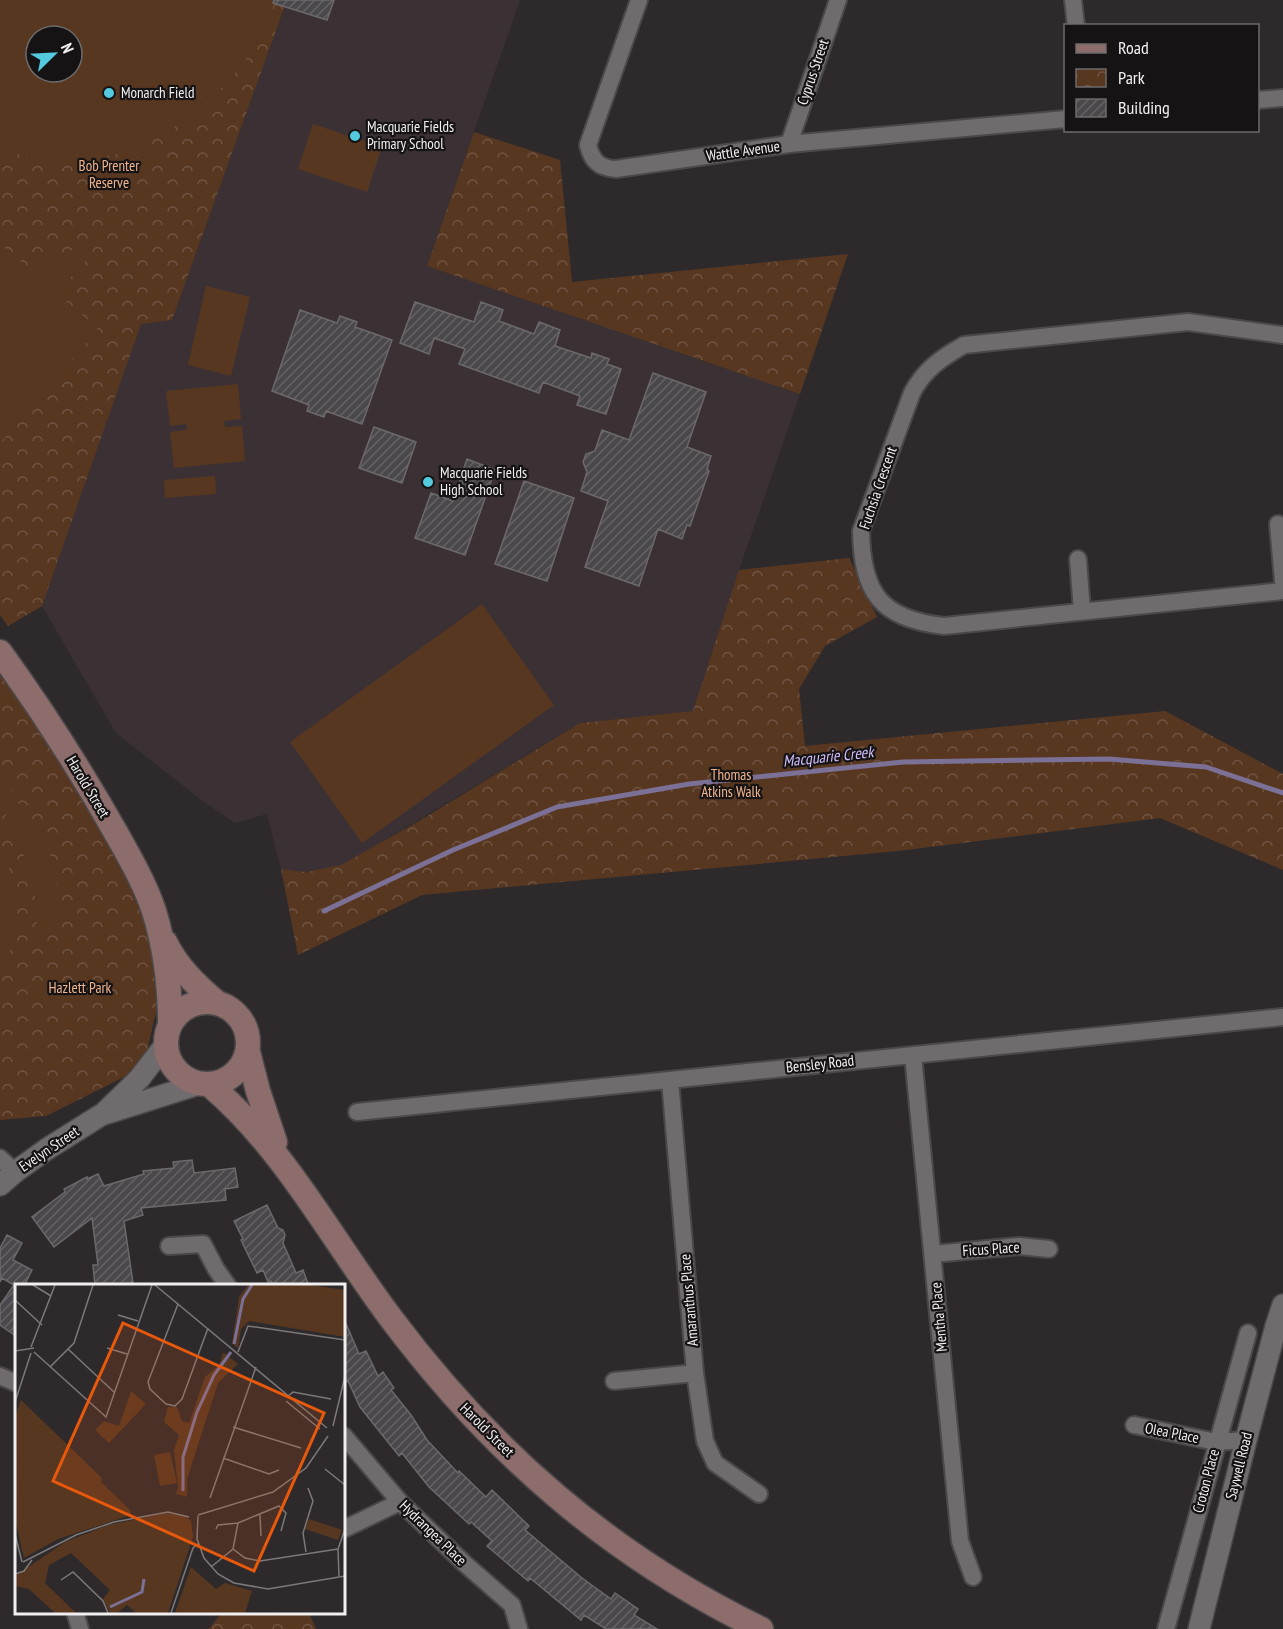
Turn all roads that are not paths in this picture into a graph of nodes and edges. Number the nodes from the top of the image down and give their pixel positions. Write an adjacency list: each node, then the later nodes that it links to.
1 (639, 0): 8 (street, Wattle Avenue)
2 (838, 0): 8 (street, Cyprus Street)
3 (1073, 0): 4 (street)
4 (1076, 24)
5 (1283, 98): 6 (street)
6 (1259, 100)
7 (1064, 119): 8 (street, Wattle Avenue)
8 (789, 144)
9 (1283, 335): 14 (street, Fuchsia Crescent)
10 (1278, 524): 12 (street)
11 (1077, 559): 14 (street)
12 (1283, 581)
13 (1283, 591): 14 (street, Fuchsia Crescent)
14 (1082, 611)
15 (0, 652): 16 (main road, Harold Street)
16 (160, 932): 17 (main road, Harold Street); 19 (main road, Harold Street)
17 (216, 1002): 19 (main road); 20 (main road)
18 (1283, 1017): 21 (street, Bensley Road)
19 (168, 1034): 23 (main road); 25 (street, Evelyn Street)
20 (248, 1052): 23 (main road); 26 (main road, Harold Street)
21 (913, 1055): 22 (street, Bensley Road); 30 (street, Mentha Place)
22 (670, 1080): 24 (street, Bensley Road); 35 (street, Amaranthus Place)
23 (205, 1084): 25 (street, Evelyn Street); 26 (main road, Harold Street)
24 (357, 1112)
25 (101, 1115): 27 (street, Evelyn Street)
26 (281, 1160): 50 (main road, Harold Street)
27 (5, 1171)
28 (169, 1246): 31 (street)
29 (1049, 1249): 30 (street, Ficus Place)
30 (933, 1254): 46 (street, Mentha Place)
31 (227, 1284)
32 (1283, 1305): 33 (street, Saywell Road)
33 (1279, 1327): 41 (street, Saywell Road)
34 (1248, 1333): 42 (street, Croton Place)
35 (695, 1373): 37 (street); 43 (street, Amaranthus Place)
36 (0, 1376): 38 (street)
37 (614, 1381)
38 (15, 1383)
39 (1134, 1425): 42 (street, Olea Place)
40 (345, 1437): 44 (street, Hydrangea Place)
41 (1246, 1440): 42 (street, Olea Place); 52 (street, Saywell Road)
42 (1216, 1442): 51 (street, Croton Place)
43 (759, 1494)
44 (400, 1502): 45 (street); 49 (street, Hydrangea Place)
45 (345, 1529)
46 (973, 1577)
47 (76, 1614): 48 (street)
48 (80, 1629)
49 (519, 1629)
50 (762, 1629)
51 (1166, 1629)
52 (1199, 1629)

